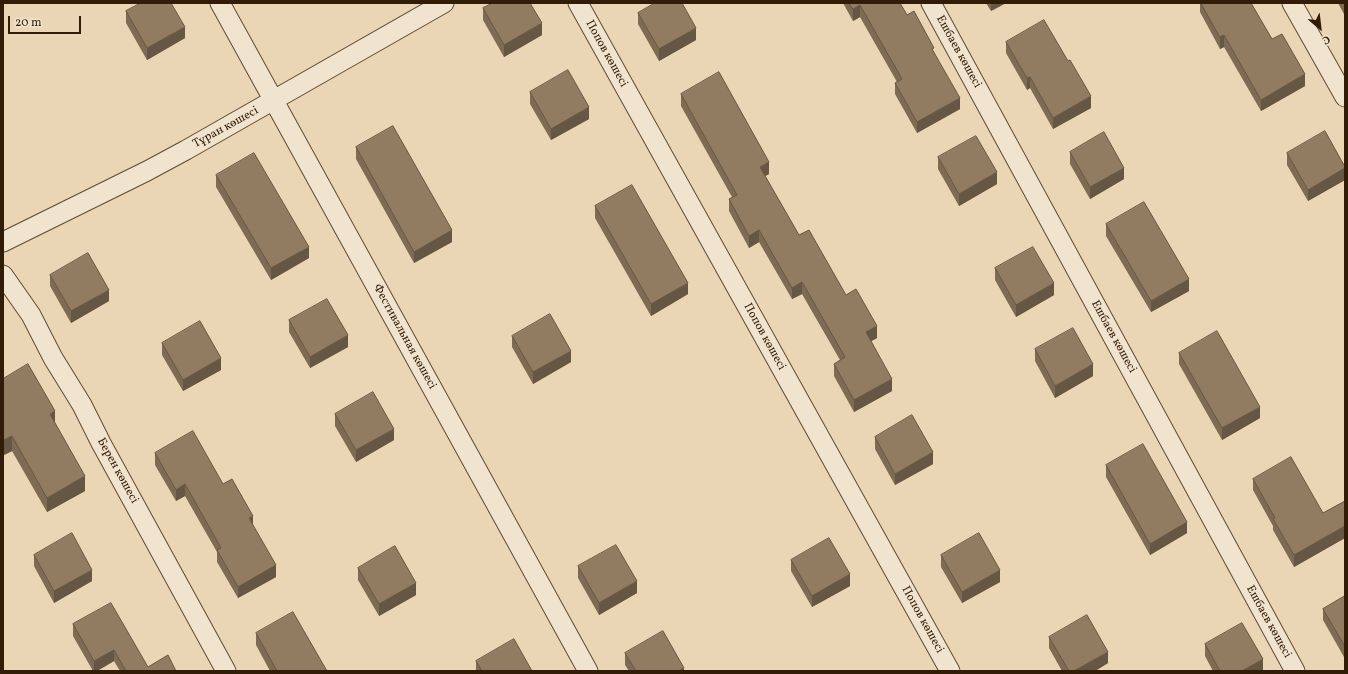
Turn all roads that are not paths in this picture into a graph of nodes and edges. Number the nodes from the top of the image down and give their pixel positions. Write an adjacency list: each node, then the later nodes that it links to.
1 (220, 3): 7 (street, Фестивальная көшесі)
2 (444, 3): 7 (street, Тұран көшесі)
3 (578, 3): 12 (street, Попов көшесі)
4 (931, 3): 13 (street, Ешбаев көшесі)
5 (1292, 3): 6 (street)
6 (1345, 97)
7 (274, 101): 8 (street, Тұран көшесі); 11 (street, Фестивальная көшесі)
8 (3, 242)
9 (3, 275): 10 (street, Берен көшесі)
10 (226, 671)
11 (588, 671)
12 (950, 671)
13 (1295, 671)

